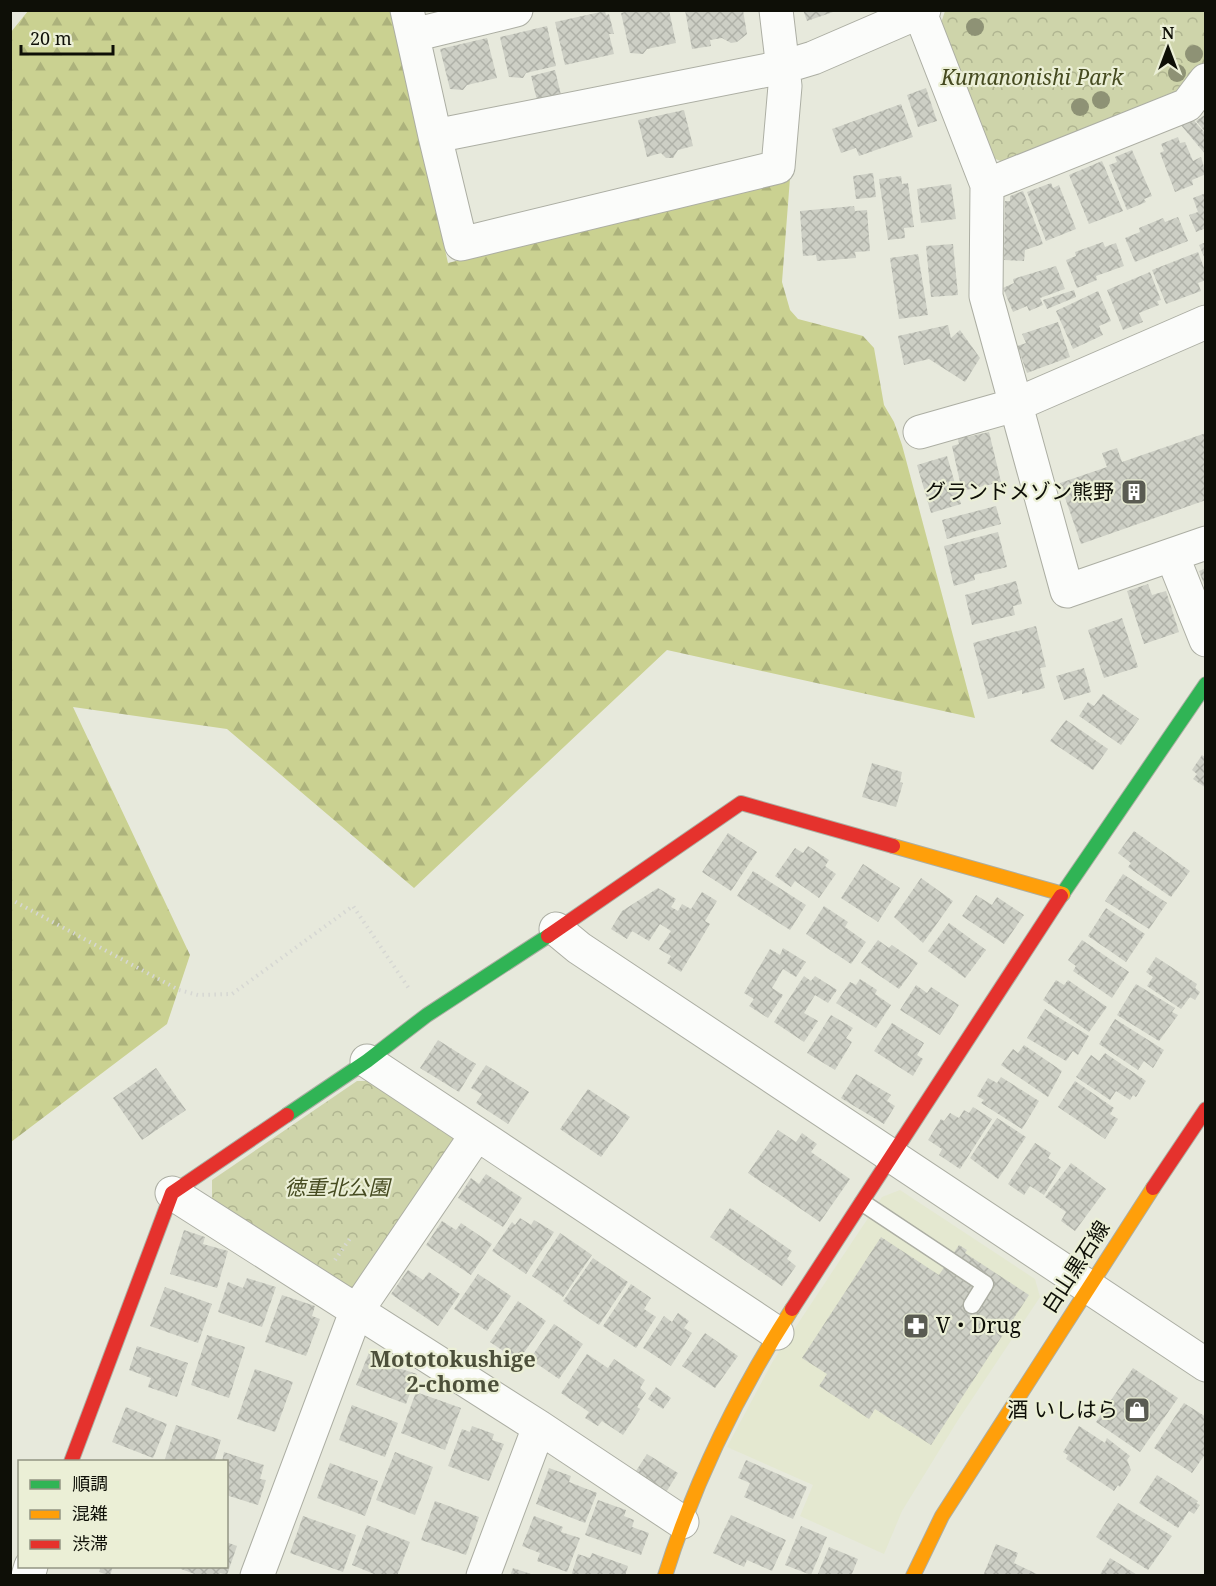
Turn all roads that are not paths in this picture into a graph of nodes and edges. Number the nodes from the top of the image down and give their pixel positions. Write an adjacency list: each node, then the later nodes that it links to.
1 (516, 10): 4 (street)
2 (776, 10): 5 (street)
3 (921, 12): 5 (street); 8 (street)
4 (410, 23): 7 (street)
5 (783, 67): 7 (street); 7 (street)
6 (1206, 80): 8 (street)
7 (435, 136)
8 (987, 185): 10 (street)
9 (1206, 322): 10 (street)
10 (1015, 405): 11 (street); 13 (street)
11 (921, 432)
12 (1206, 543): 13 (street)
13 (1172, 555): 14 (street)
14 (1206, 640)
15 (1206, 684): 16 (street)
16 (1064, 894): 17 (street); 21 (street)
17 (556, 929): 18 (street); 21 (street)
18 (367, 1061): 20 (street); 22 (street)
19 (1206, 1109): 24 (street, 白山黒石線)
20 (477, 1134): 26 (street); 27 (street)
21 (892, 1154): 23 (street); 24 (street)
22 (172, 1193): 26 (street); 30 (street)
23 (863, 1203): 25 (lane); 27 (street)
24 (1087, 1287): 28 (street); 35 (street, 白山黒石線)
25 (972, 1305)
26 (356, 1312): 29 (street); 32 (street)
27 (777, 1333): 31 (street)
28 (1206, 1365)
29 (538, 1427): 31 (street); 33 (street)
30 (70, 1460)
31 (681, 1522): 34 (street)
32 (257, 1575)
33 (483, 1575)
34 (665, 1575)
35 (913, 1575)

